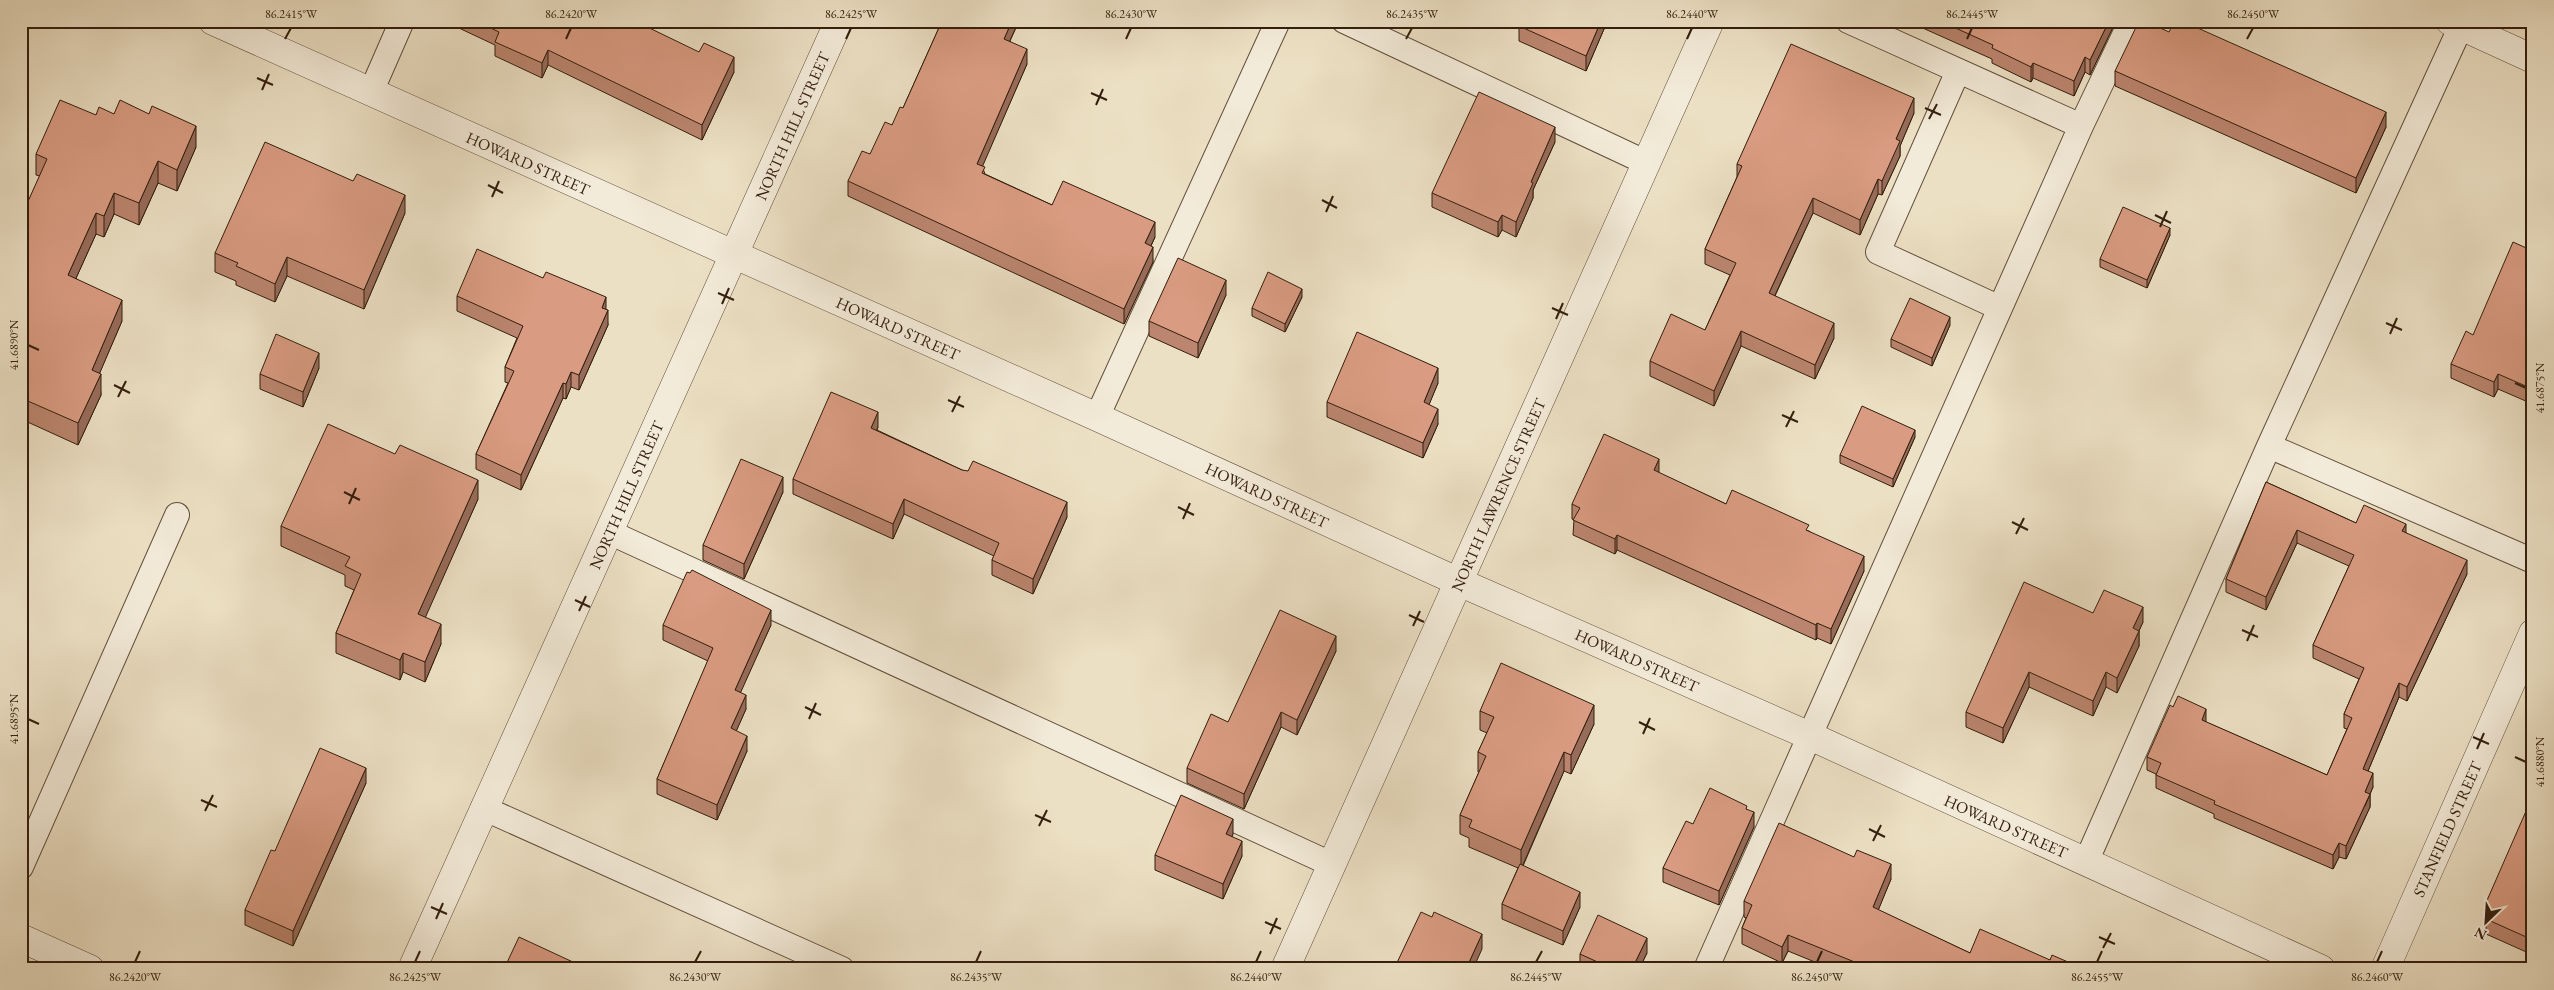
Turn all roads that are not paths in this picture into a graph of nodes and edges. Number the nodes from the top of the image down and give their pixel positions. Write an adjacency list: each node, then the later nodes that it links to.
1 (213, 21): 12 (street, HOWARD STREET)
2 (402, 21): 12 (lane)
3 (839, 21): 15 (street, NORTH HILL STREET)
4 (1278, 21): 17 (lane)
5 (1344, 21): 14 (lane)
6 (1710, 21): 14 (street, NORTH LAWRENCE STREET)
7 (1848, 21): 11 (lane)
8 (2131, 21): 13 (lane)
9 (2455, 24): 10 (street); 18 (lane)
10 (2533, 59)
11 (1958, 71): 13 (lane); 16 (lane)
12 (371, 92): 15 (street, HOWARD STREET)
13 (2081, 126): 16 (lane)
14 (1647, 163): 22 (street, NORTH LAWRENCE STREET)
15 (733, 255): 17 (street, HOWARD STREET); 20 (street, NORTH HILL STREET)
16 (2000, 308): 24 (lane)
17 (1097, 417): 22 (street, HOWARD STREET)
18 (2269, 446): 21 (lane); 26 (lane)
19 (177, 515): 28 (lane)
20 (609, 532): 25 (street, NORTH HILL STREET); 27 (lane)
21 (2533, 561)
22 (1459, 582): 24 (street, HOWARD STREET); 27 (street, NORTH LAWRENCE STREET)
23 (2533, 633): 36 (street, STANFIELD STREET)
24 (1810, 736): 26 (street, HOWARD STREET); 34 (lane)
25 (483, 808): 31 (street, NORTH HILL STREET); 32 (lane)
26 (2086, 862): 35 (street, HOWARD STREET)
27 (1333, 864): 33 (street, NORTH LAWRENCE STREET)
28 (21, 867)
29 (21, 938): 30 (street)
30 (90, 969)
31 (412, 969)
32 (842, 969)
33 (1284, 969)
34 (1706, 969)
35 (2321, 969)
36 (2385, 969)

